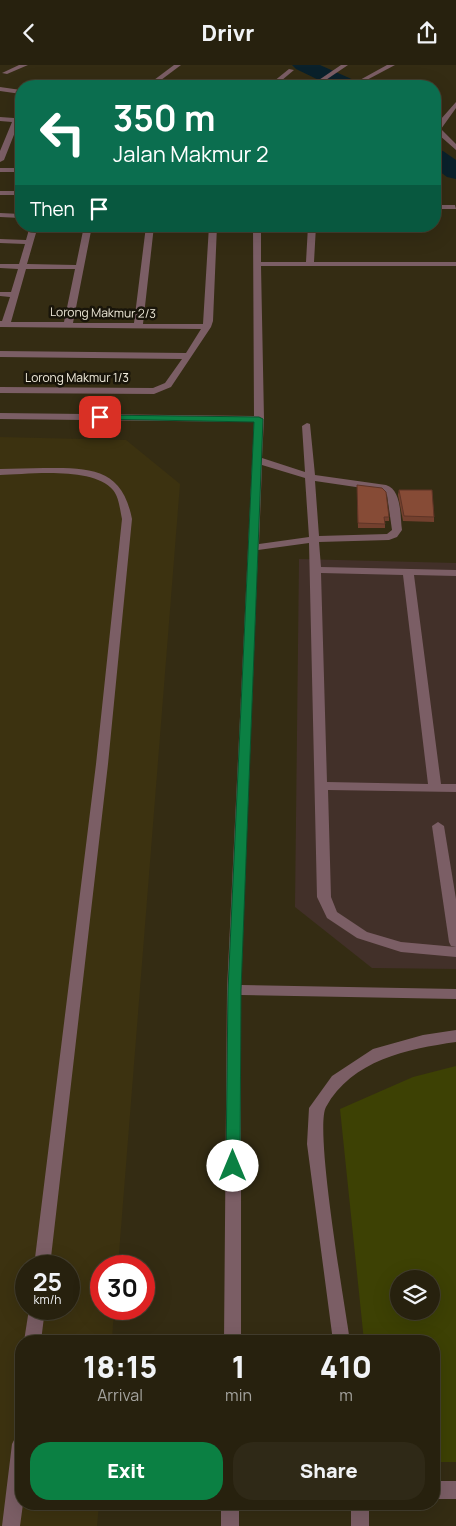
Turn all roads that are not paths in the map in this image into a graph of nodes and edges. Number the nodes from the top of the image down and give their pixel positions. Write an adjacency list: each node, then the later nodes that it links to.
1 (25, 65): 8 (street)
2 (178, 65): 9 (street)
3 (345, 65): 11 (street)
4 (392, 65): 7 (street)
5 (377, 67): 7 (street)
6 (291, 69): 10 (street)
7 (385, 69): 12 (street)
8 (5, 73)
9 (157, 80)
10 (277, 80)
11 (322, 80)
12 (363, 80)
13 (0, 89): 14 (street)
14 (15, 92)
15 (456, 103): 19 (street)
16 (0, 119): 17 (street)
17 (15, 120)
18 (15, 122): 22 (street)
19 (441, 124)
20 (441, 134): 21 (street)
21 (456, 148)
22 (0, 159)
23 (0, 170): 24 (street)
24 (15, 170)
25 (0, 193): 26 (street)
26 (15, 193)
27 (441, 207): 28 (street)
28 (455, 207)
29 (0, 215): 30 (street)
30 (15, 216)
31 (32, 232): 38 (street)
32 (87, 232): 44 (street)
33 (149, 232): 49 (street)
34 (213, 232): 50 (street)
35 (257, 232): 41 (street)
36 (312, 232): 39 (street)
37 (0, 241): 38 (street)
38 (30, 242): 43 (street)
39 (310, 263): 40 (street); 41 (street)
40 (456, 263)
41 (257, 264): 55 (street)
42 (0, 266): 43 (street)
43 (23, 266): 44 (street); 46 (street)
44 (80, 267): 48 (street)
45 (0, 294): 46 (street)
46 (15, 295): 47 (street)
47 (3, 324): 48 (street, Lorong Makmur 2/3)
48 (68, 325): 49 (street, Lorong Makmur 2/3)
49 (138, 326): 50 (street, Lorong Makmur 2/3)
50 (206, 327): 52 (street)
51 (0, 354): 52 (street)
52 (188, 356): 53 (street, Lorong Makmur 1/3)
53 (0, 390)
54 (0, 417): 55 (street)
55 (259, 419): 57 (street)
56 (308, 426): 59 (street)
57 (257, 460): 59 (street); 61 (street)
58 (0, 471): 75 (street)
59 (310, 477): 60 (street); 60 (street)
60 (314, 541): 61 (street); 62 (street)
61 (253, 548): 72 (street)
62 (316, 570): 63 (street); 65 (street)
63 (408, 572): 64 (street); 66 (street)
64 (456, 573)
65 (322, 786): 66 (street); 71 (street)
66 (435, 787): 67 (street)
67 (456, 788)
68 (438, 826): 69 (street)
69 (450, 869): 70 (street)
70 (456, 943)
71 (456, 953)
72 (234, 990): 73 (street); 78 (street)
73 (456, 994)
74 (456, 1036): 79 (street)
75 (43, 1255)
76 (36, 1320): 77 (street)
77 (35, 1335)
78 (232, 1335)
79 (340, 1335)
80 (440, 1490): 81 (street)
81 (456, 1490)
82 (15, 1493): 85 (street)
83 (230, 1510): 86 (street)
84 (360, 1510): 87 (street)
85 (11, 1526)
86 (230, 1526)
87 (360, 1526)

